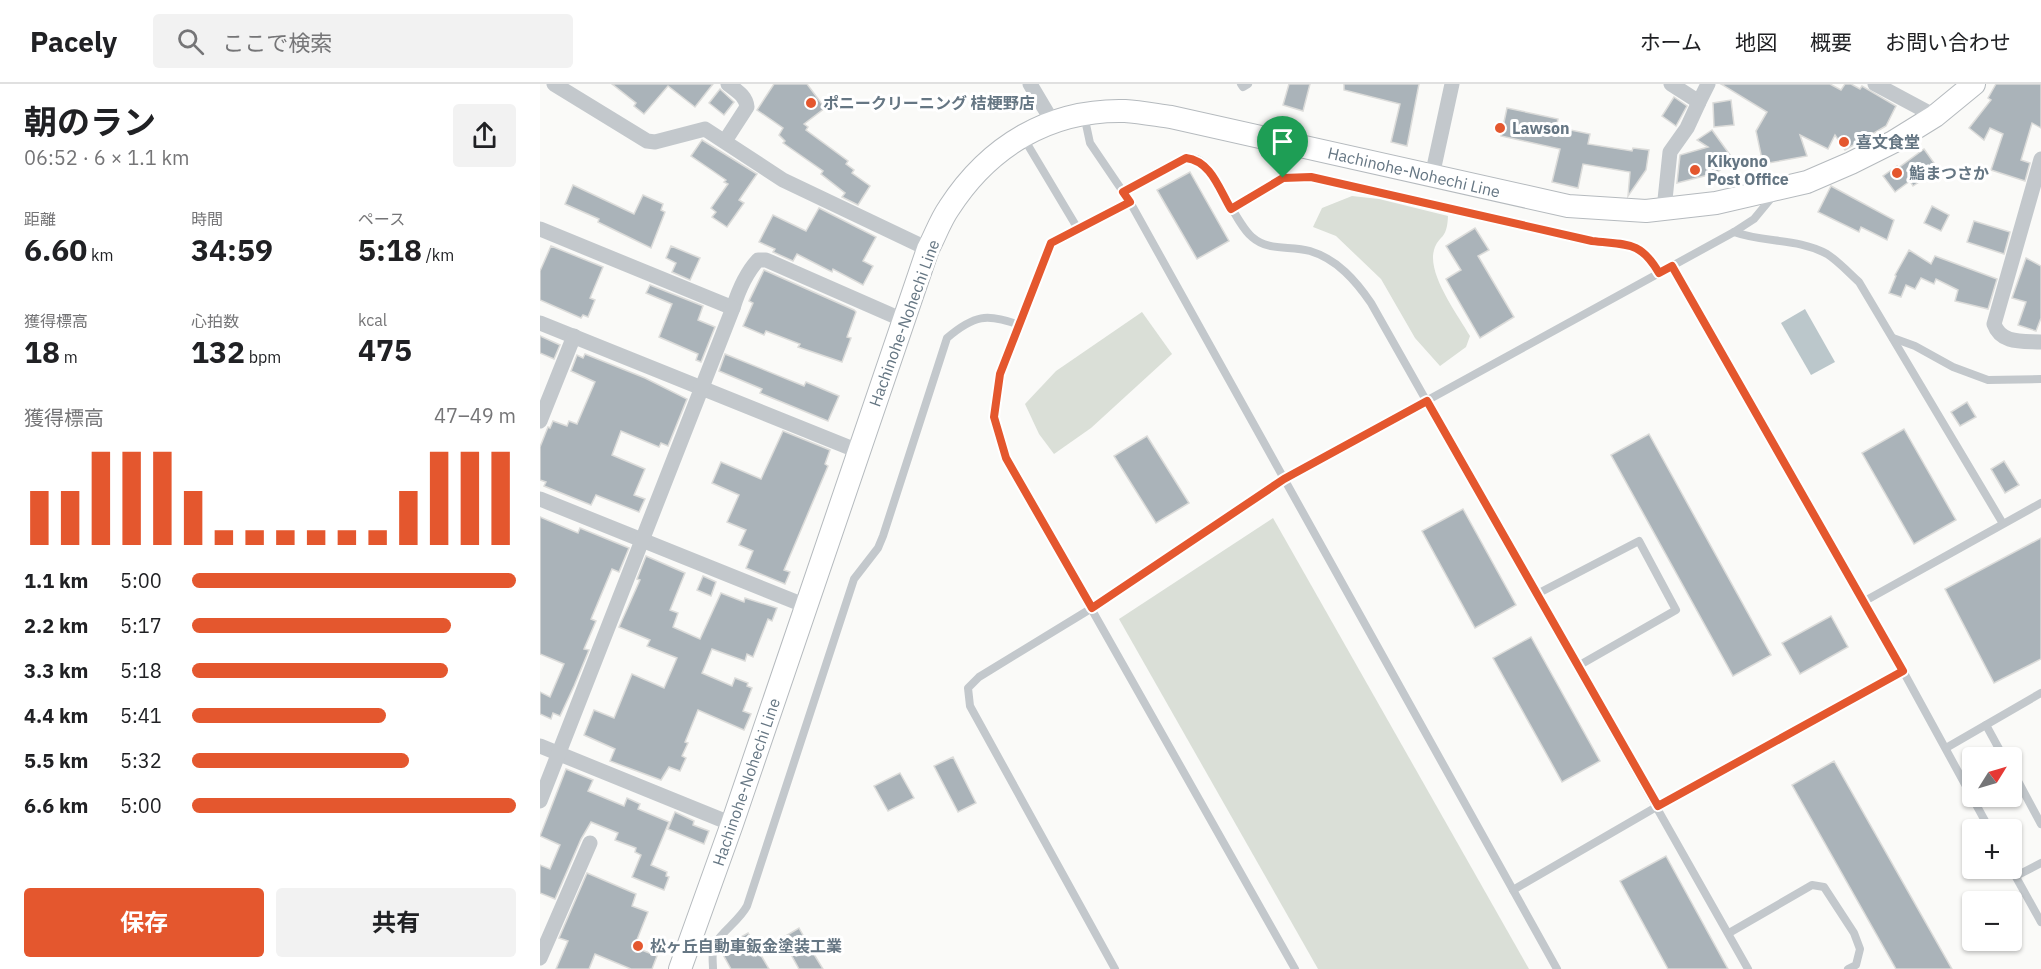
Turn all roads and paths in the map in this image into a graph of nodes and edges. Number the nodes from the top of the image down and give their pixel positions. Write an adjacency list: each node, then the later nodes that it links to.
1 (554, 84): 16 (street)
2 (728, 84): 16 (street)
3 (1241, 84): 4 (lane)
4 (1248, 84)
5 (1452, 84): 18 (street)
6 (1671, 84): 11 (street)
7 (1707, 84): 11 (street)
8 (1875, 84): 13 (street)
9 (1974, 84): 13 (main road, Hachinohe-Nohechi Line)
10 (1036, 87): 14 (street)
11 (1699, 102): 23 (street)
12 (1084, 114): 14 (main road, Hachinohe-Nohechi Line); 18 (main road, Hachinohe-Nohechi Line); 20 (lane)
13 (1935, 116): 19 (main road, Hachinohe-Nohechi Line)
14 (1052, 121): 15 (main road, Hachinohe-Nohechi Line)
15 (1022, 136): 25 (lane); 27 (main road, Hachinohe-Nohechi Line)
16 (725, 141): 27 (street)
17 (2041, 159): 36 (street)
18 (1432, 176): 23 (main road, Hachinohe-Nohechi Line)
19 (1780, 189): 23 (main road, Hachinohe-Nohechi Line); 26 (lane)
20 (1123, 192): 21 (lane); 22 (lane)
21 (1130, 202): 25 (lane); 42 (lane)
22 (1231, 209): 29 (lane); 39 (lane)
23 (1664, 209)
24 (540, 229): 30 (street)
25 (1078, 229): 33 (lane)
26 (1734, 232): 28 (lane); 35 (lane)
27 (928, 249): 31 (main road, Hachinohe-Nohechi Line)
28 (1672, 266): 29 (lane); 48 (lane)
29 (1659, 273): 39 (lane)
30 (733, 308): 31 (street); 38 (street)
31 (903, 320): 41 (main road, Hachinohe-Nohechi Line)
32 (540, 323): 34 (street)
33 (1019, 325): 50 (lane); 75 (lane)
34 (574, 336): 38 (street); 40 (street)
35 (1893, 338): 37 (lane); 45 (lane)
36 (2041, 342)
37 (2041, 379)
38 (702, 390): 41 (street); 46 (street)
39 (1427, 401): 42 (lane); 47 (lane)
40 (540, 421)
41 (858, 451): 49 (main road, Hachinohe-Nohechi Line)
42 (1284, 479): 50 (lane); 69 (lane)
43 (540, 499): 46 (street)
44 (2041, 503): 45 (lane)
45 (2002, 522): 48 (lane)
46 (642, 540): 49 (street); 58 (street)
47 (1537, 594): 51 (lane); 51 (lane)
48 (1863, 602): 52 (lane)
49 (806, 606): 63 (main road, Hachinohe-Nohechi Line)
50 (1092, 608): 73 (lane); 76 (lane)
51 (1578, 666): 61 (lane)
52 (1903, 671): 57 (lane); 61 (lane)
53 (2041, 693): 54 (lane)
54 (1986, 725): 56 (lane); 57 (lane)
55 (540, 746): 58 (street)
56 (1998, 747)
57 (1946, 748): 62 (lane)
58 (559, 753): 60 (street); 63 (street)
59 (2022, 789): 64 (lane)
60 (540, 801)
61 (1658, 806): 69 (lane); 71 (lane)
62 (1984, 819)
63 (732, 824): 74 (main road, Hachinohe-Nohechi Line)
64 (2041, 824)
65 (590, 843): 72 (street)
66 (2041, 863): 67 (lane)
67 (2022, 869)
68 (2018, 879): 70 (lane)
69 (1513, 890): 77 (lane)
70 (2041, 922)
71 (1729, 933): 78 (lane); 79 (lane)
72 (540, 958)
73 (1112, 967)
74 (680, 969)
75 (713, 969)
76 (1295, 969)
77 (1557, 969)
78 (1748, 969)
79 (1848, 969)

